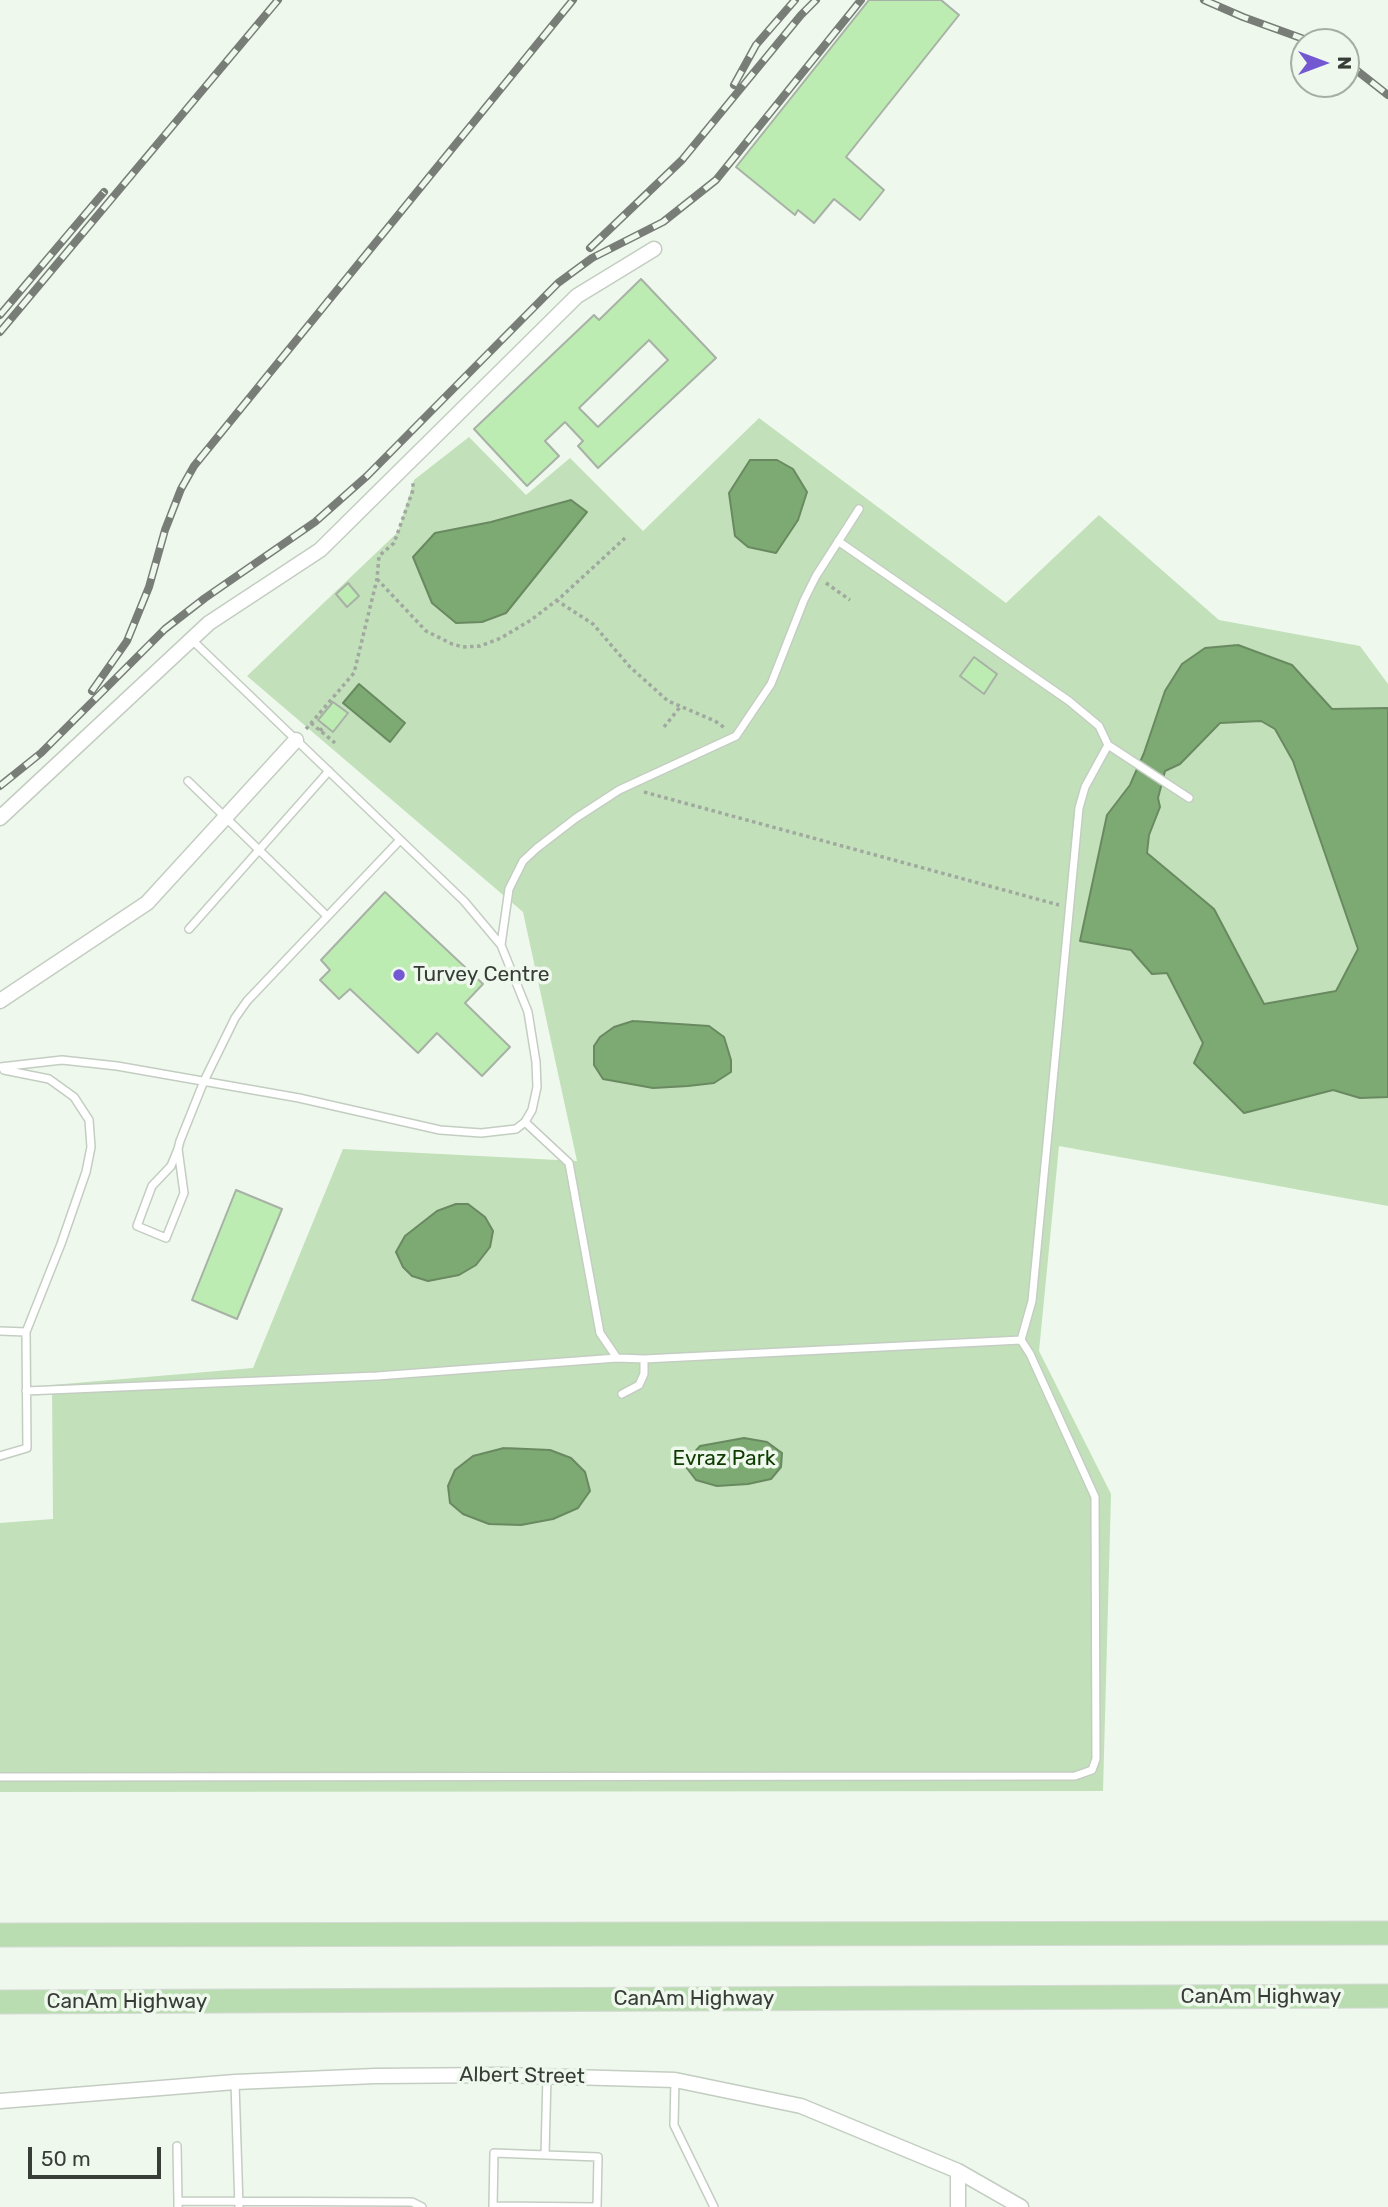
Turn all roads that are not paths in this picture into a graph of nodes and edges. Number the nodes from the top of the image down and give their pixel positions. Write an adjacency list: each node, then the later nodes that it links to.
1 (654, 250): 4 (street)
2 (859, 509): 3 (lane)
3 (838, 541): 6 (lane); 16 (lane)
4 (191, 639): 5 (lane); 11 (street)
5 (296, 740): 7 (lane); 10 (street)
6 (1108, 745): 9 (lane); 24 (lane)
7 (329, 771): 12 (lane); 13 (lane)
8 (188, 781): 10 (lane)
9 (1185, 797)
10 (226, 817): 13 (lane); 17 (street)
11 (0, 818)
12 (400, 840): 14 (lane); 16 (lane)
13 (259, 850): 14 (lane); 15 (lane)
14 (327, 916): 19 (lane)
15 (188, 929)
16 (501, 945): 20 (lane)
17 (0, 1001)
18 (0, 1069): 19 (lane); 23 (lane)
19 (204, 1081): 20 (lane); 21 (lane)
20 (525, 1122): 25 (lane)
21 (178, 1149): 21 (lane)
22 (0, 1331): 23 (lane)
23 (26, 1332): 27 (lane)
24 (1021, 1340): 26 (lane); 30 (lane)
25 (617, 1358): 26 (lane); 27 (lane)
26 (644, 1359): 28 (lane)
27 (26, 1391): 29 (lane)
28 (622, 1394)
29 (0, 1456)
30 (0, 1777)
31 (1388, 1933): 32 (main road)
32 (0, 1935)
33 (1388, 1996): 34 (main road, CanAm Highway)
34 (0, 2002)
35 (547, 2076): 36 (street, Albert Street); 37 (street, Albert Street); 40 (lane)
36 (675, 2080): 41 (street, Albert Street); 47 (lane)
37 (235, 2082): 38 (street, Albert Street); 43 (lane)
38 (0, 2101)
39 (177, 2146): 42 (lane)
40 (545, 2155): 44 (lane); 46 (lane)
41 (958, 2171): 48 (street); 49 (street, Albert Street)
42 (178, 2204): 43 (lane)
43 (239, 2205): 45 (lane)
44 (493, 2206): 46 (lane)
45 (422, 2207)
46 (597, 2207)
47 (714, 2207)
48 (958, 2207)
49 (1021, 2207)

